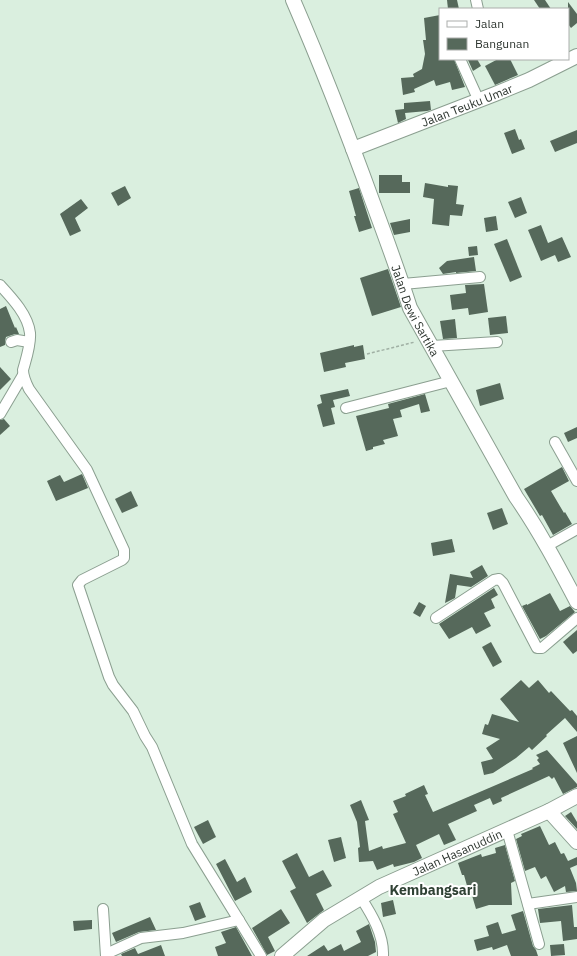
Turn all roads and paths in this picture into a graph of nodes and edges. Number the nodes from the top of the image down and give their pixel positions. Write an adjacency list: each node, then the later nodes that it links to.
1 (293, 0): 5 (street, Jalan Dewi Sartika)
2 (577, 56): 4 (street, Jalan Teuku Umar)
3 (460, 60): 4 (street)
4 (479, 101): 5 (street, Jalan Teuku Umar)
5 (353, 149): 7 (street, Jalan Dewi Sartika)
6 (480, 277): 7 (street)
7 (403, 284): 12 (street, Jalan Dewi Sartika)
8 (0, 285): 10 (street)
9 (11, 342): 10 (street)
10 (29, 342): 14 (street)
11 (497, 342): 12 (street)
12 (429, 343): 13 (path); 15 (street, Jalan Dewi Sartika)
13 (367, 354)
14 (23, 375): 17 (street); 33 (street)
15 (451, 381): 16 (street); 21 (street, Jalan Dewi Sartika)
16 (346, 408)
17 (0, 414)
18 (554, 442): 19 (street)
19 (577, 481)
20 (577, 529): 21 (street)
21 (547, 546): 22 (street, Jalan Dewi Sartika)
22 (577, 602)
23 (436, 618): 24 (street)
24 (577, 618)
25 (577, 796): 26 (street, Jalan Hasanuddin)
26 (549, 811): 27 (street, Jalan Hasanuddin); 28 (street)
27 (507, 830): 30 (street, Jalan Hasanuddin); 31 (street)
28 (577, 842)
29 (577, 897): 31 (street)
30 (361, 898): 37 (street, Jalan Hasanuddin); 38 (street)
31 (528, 904): 34 (street)
32 (103, 908): 35 (street)
33 (238, 920): 35 (street); 36 (street)
34 (539, 944)
35 (106, 955)
36 (261, 956)
37 (282, 956)
38 (383, 956)

